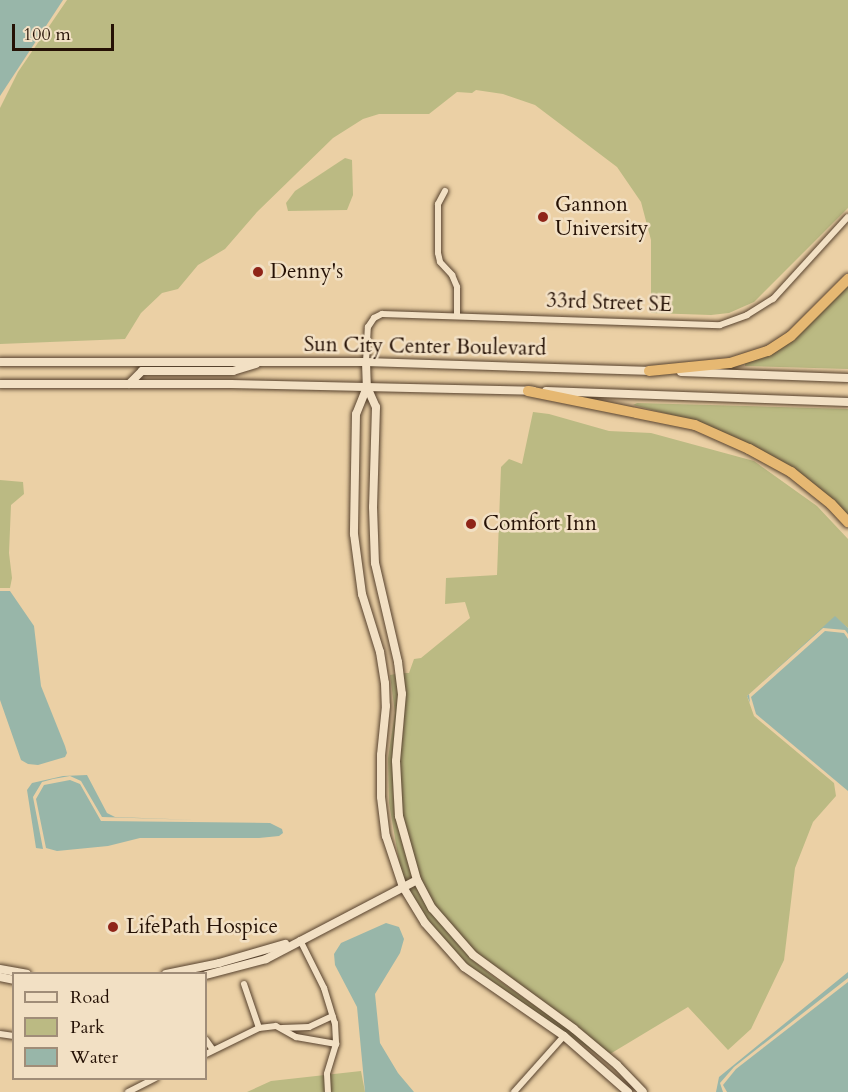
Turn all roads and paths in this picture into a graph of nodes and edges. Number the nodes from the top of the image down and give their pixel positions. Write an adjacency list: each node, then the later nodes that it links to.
1 (445, 191): 4 (street)
2 (848, 217): 4 (street, 33rd Street SE)
3 (848, 279): 8 (highway)
4 (457, 314): 7 (street, 33rd Street SE)
5 (0, 362): 6 (street, Sun City Center Boulevard)
6 (262, 362): 7 (street, Sun City Center Boulevard); 11 (street)
7 (366, 362): 8 (street, Sun City Center Boulevard); 12 (street)
8 (649, 370): 9 (street, Sun City Center Boulevard)
9 (848, 378)
10 (0, 384): 11 (street, Sun City Center Boulevard)
11 (129, 384): 12 (street, Sun City Center Boulevard)
12 (366, 387): 13 (street, Sun City Center Boulevard); 16 (street); 17 (street)
13 (528, 391): 14 (street, Sun City Center Boulevard); 15 (highway)
14 (848, 402)
15 (848, 522)
16 (417, 880): 17 (street); 37 (street)
17 (404, 887): 18 (street); 27 (street)
18 (300, 940): 21 (street); 22 (street); 24 (street)
19 (0, 969): 20 (street)
20 (16, 972)
21 (176, 972)
22 (207, 975)
23 (244, 984): 25 (street)
24 (333, 1016): 26 (street); 29 (street)
25 (259, 1028): 26 (street); 30 (street)
26 (281, 1028): 29 (street)
27 (564, 1036): 35 (street); 36 (street)
28 (207, 1041): 30 (street)
29 (336, 1044): 34 (street)
30 (213, 1050): 31 (street)
31 (207, 1053)
32 (152, 1080): 33 (street)
33 (128, 1092)
34 (328, 1092)
35 (514, 1092)
36 (628, 1092)
37 (643, 1092)

